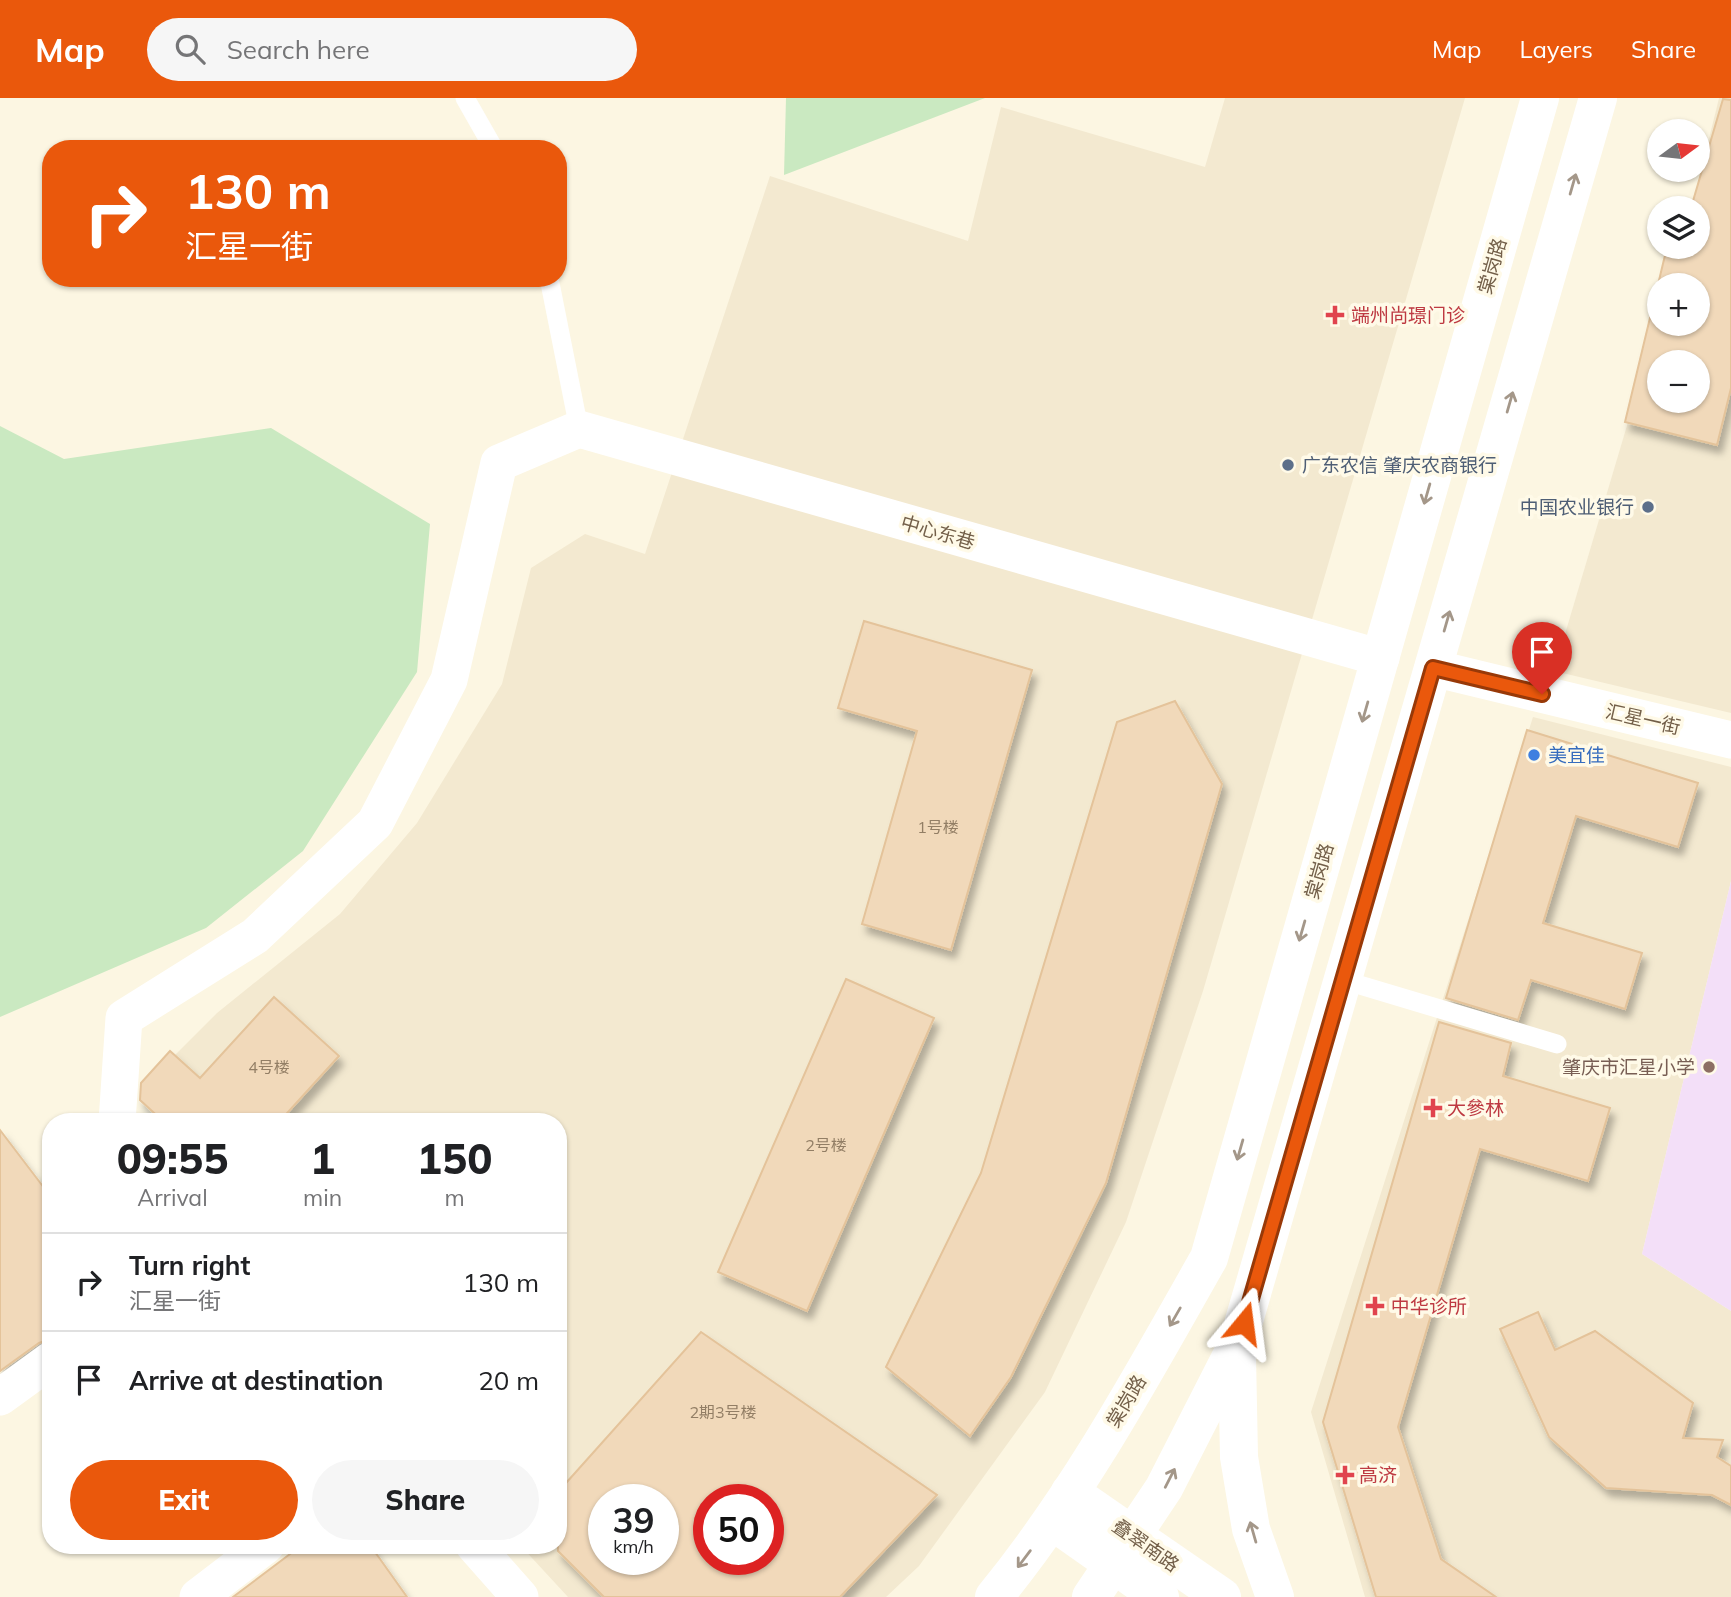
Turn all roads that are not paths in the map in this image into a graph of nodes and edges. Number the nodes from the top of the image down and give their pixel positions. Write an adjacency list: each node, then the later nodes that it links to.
1 (465, 98): 4 (lane)
2 (1540, 98): 7 (main road, 棠岗路, one-way to 7)
3 (1598, 98): 8 (main road, one-way to 3)
4 (489, 140)
5 (551, 287): 6 (lane)
6 (579, 429): 7 (street, 中心东巷); 12 (street)
7 (1381, 657): 13 (main road, 棠岗路, one-way to 13)
8 (1433, 668): 9 (street, 汇星一街); 10 (main road)
9 (1731, 740)
10 (1343, 980): 11 (lane); 14 (main road)
11 (1557, 1044)
12 (118, 1113)
13 (1209, 1258): 14 (main road); 18 (main road, 棠岗路, one-way to 18)
14 (1256, 1279): 15 (main road)
15 (1237, 1345): 19 (main road, one-way to 15); 28 (main road, one-way to 15)
16 (42, 1367): 17 (street)
17 (0, 1397)
18 (1061, 1506): 19 (main road, 叠翠南路); 24 (main road, 棠岗路, one-way to 24)
19 (1123, 1549): 25 (main road); 26 (main road, 叠翠南路); 27 (main road, 叠翠南路)
20 (253, 1554): 22 (street)
21 (482, 1554): 23 (street)
22 (198, 1597)
23 (520, 1597)
24 (994, 1597)
25 (1091, 1597)
26 (1160, 1597)
27 (1222, 1597)
28 (1275, 1597)

